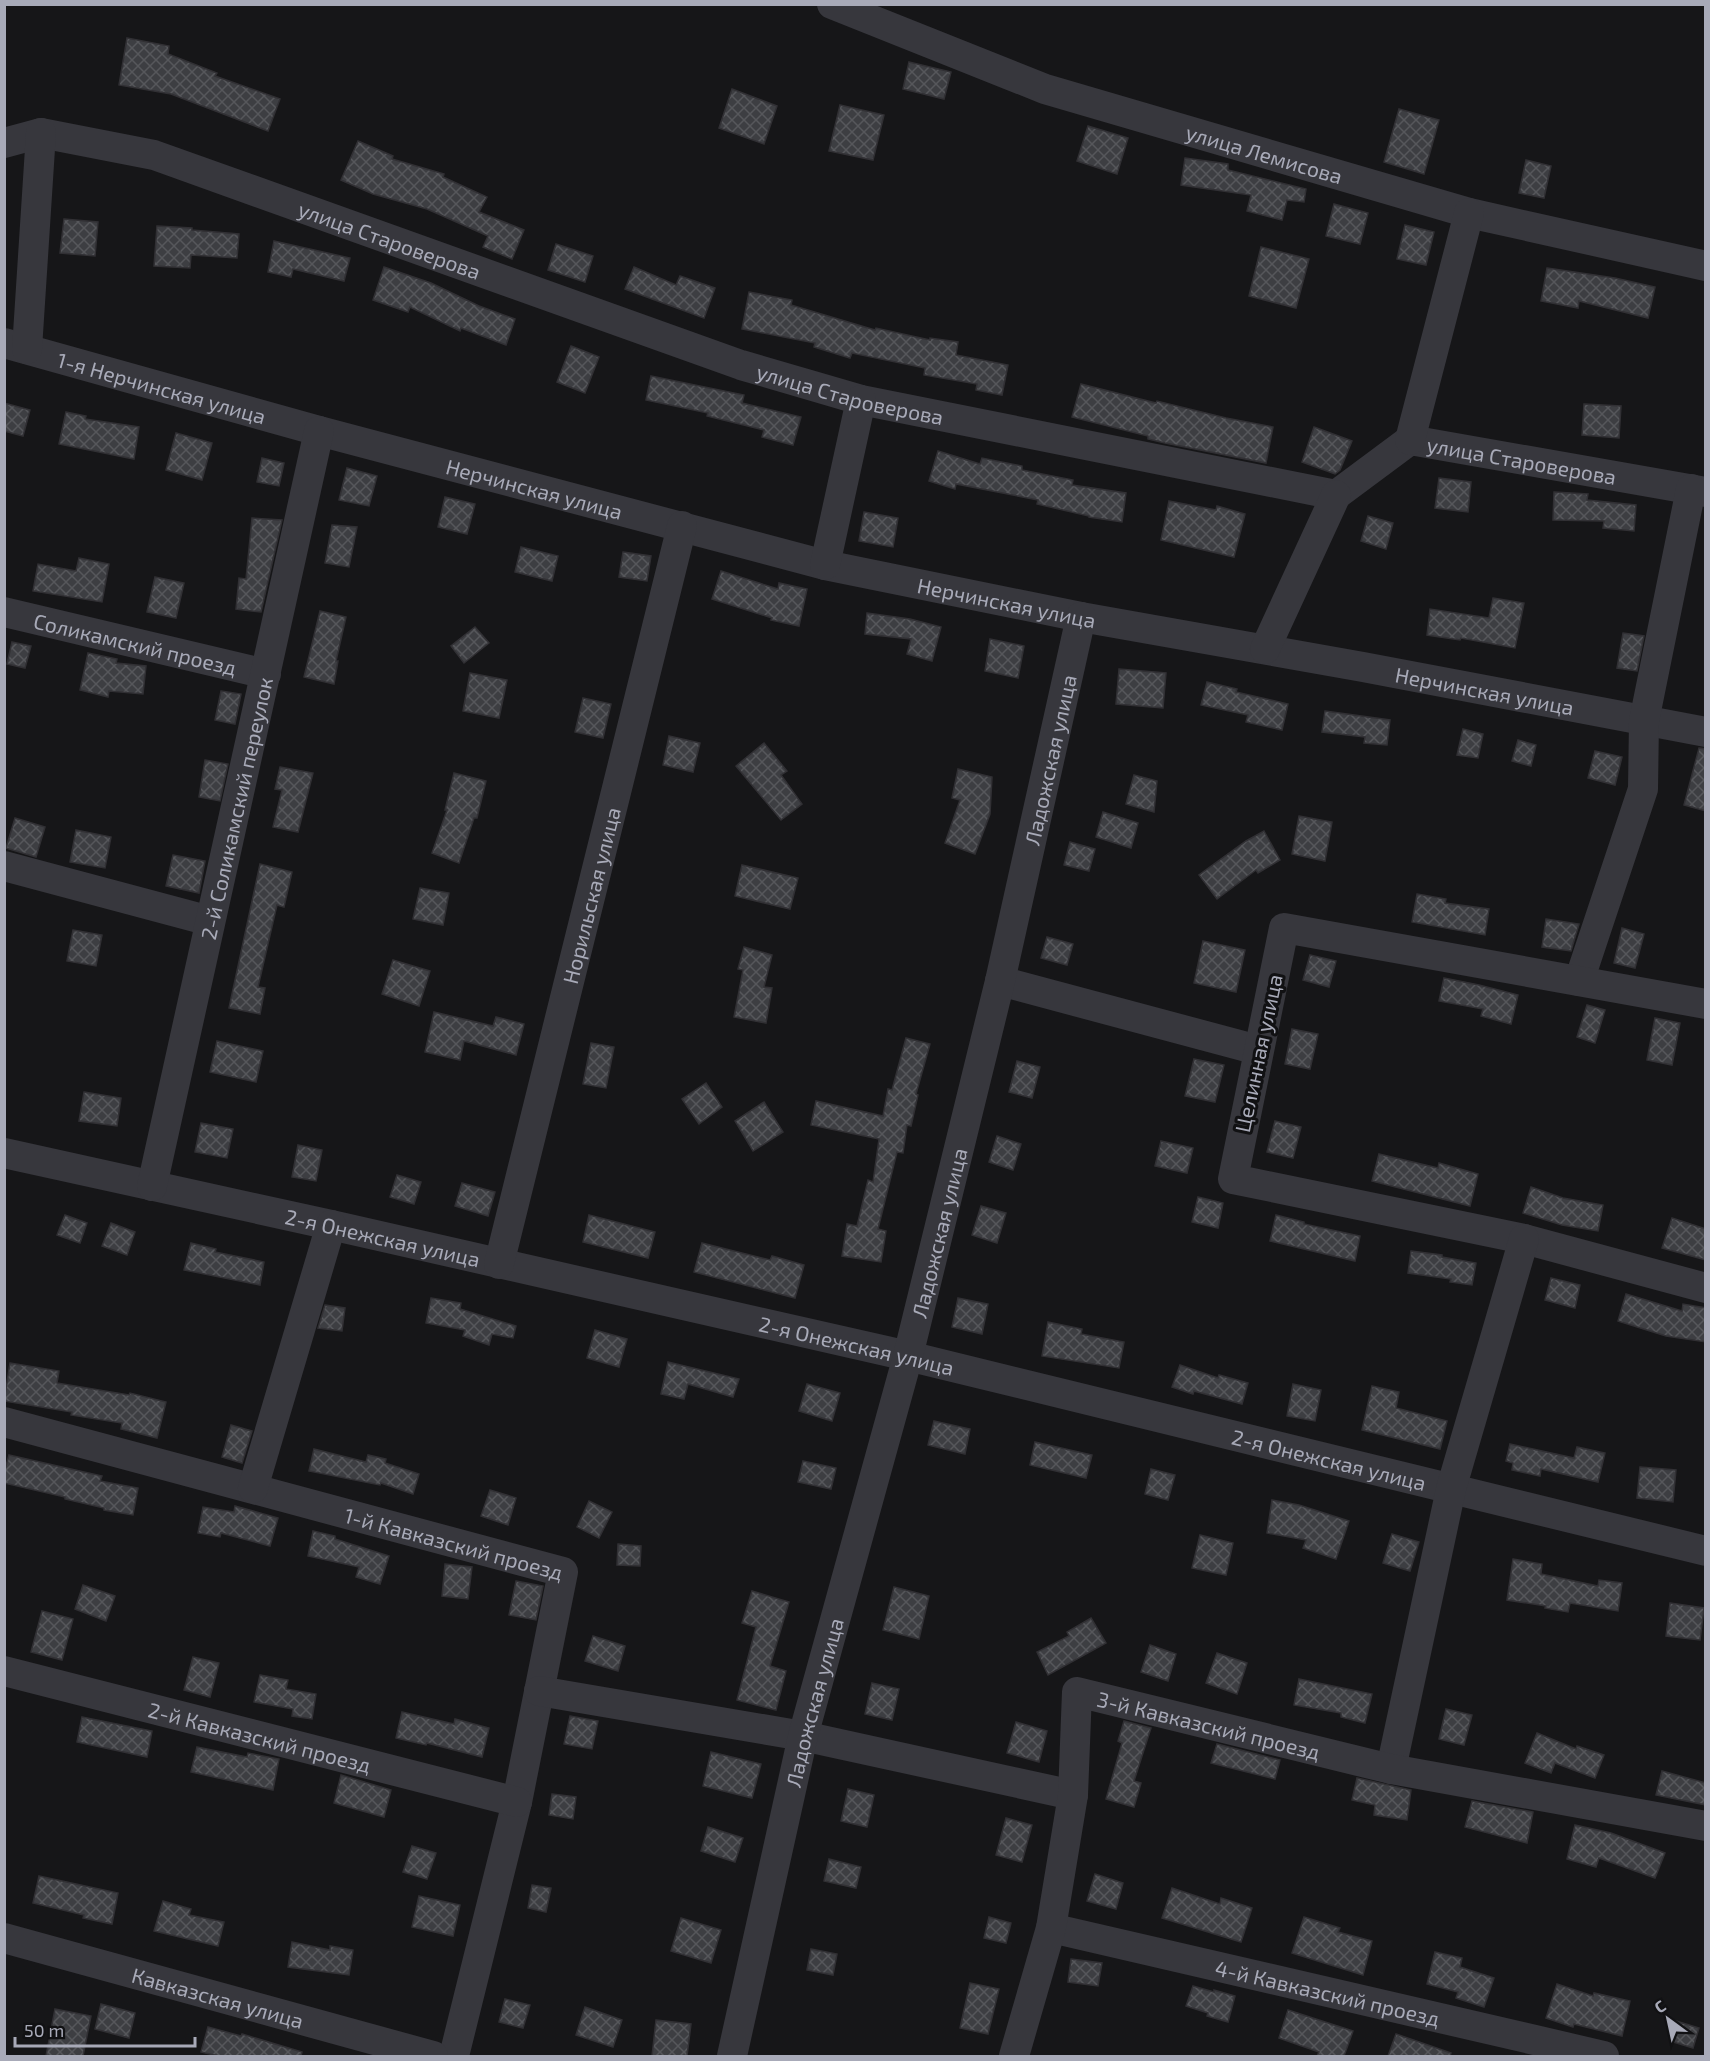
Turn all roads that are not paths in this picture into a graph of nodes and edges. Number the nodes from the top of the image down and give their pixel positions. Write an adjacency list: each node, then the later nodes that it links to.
1 (832, 4): 4 (street, улица Лемисова)
2 (41, 133): 3 (street, улица Староверова); 6 (street); 7 (street, улица Староверова)
3 (4, 143)
4 (1469, 213): 5 (street, улица Лемисова); 9 (street)
5 (1706, 266)
6 (16, 346): 8 (street, 1-я Нерчинская улица)
7 (861, 400): 11 (street, улица Староверова); 13 (street)
8 (319, 431): 12 (street, Нерчинская улица); 17 (street, 2-й Соликамский переулок)
9 (1410, 440): 10 (street, улица Староверова); 11 (street, улица Староверова)
10 (1698, 491): 18 (street)
11 (1336, 495): 16 (street)
12 (682, 526): 13 (street, Нерчинская улица); 30 (street, Норильская улица)
13 (825, 565): 15 (street, Нерчинская улица)
14 (4, 612): 17 (street, Соликамский проезд)
15 (1081, 617): 16 (street, Нерчинская улица); 22 (street, Ладожская улица)
16 (1264, 649): 18 (street, Нерчинская улица)
17 (266, 674): 21 (street, 2-й Соликамский переулок)
18 (1644, 721): 19 (street, Нерчинская улица); 23 (street)
19 (1706, 732)
20 (4, 866): 21 (street)
21 (210, 921): 27 (street, 2-й Соликамский переулок)
22 (1000, 981): 25 (street); 32 (street, Ладожская улица)
23 (1579, 981): 24 (street); 25 (street, Целинная улица)
24 (1706, 1004)
25 (1258, 1050): 29 (street, Целинная улица)
26 (4, 1153): 27 (street, 2-я Онежская улица)
27 (152, 1186): 28 (street, 2-я Онежская улица)
28 (331, 1225): 30 (street, 2-я Онежская улица); 34 (street)
29 (1524, 1239): 31 (street); 35 (street)
30 (499, 1264): 32 (street, 2-я Онежская улица)
31 (1706, 1288)
32 (908, 1356): 35 (street, 2-я Онежская улица); 39 (street, Ладожская улица)
33 (4, 1422): 34 (street, 1-й Кавказский проезд)
34 (253, 1488): 38 (street, 1-й Кавказский проезд)
35 (1451, 1489): 36 (street, 2-я Онежская улица); 40 (street)
36 (1706, 1551)
37 (4, 1671): 42 (street, 2-й Кавказский проезд)
38 (539, 1691): 39 (street); 42 (street, 1-й Кавказский проезд)
39 (803, 1736): 41 (street); 48 (street, Ладожская улица)
40 (1391, 1770): 41 (street, 3-й Кавказский проезд); 43 (street, 3-й Кавказский проезд)
41 (1073, 1795): 44 (street, 3-й Кавказский проезд)
42 (517, 1802): 47 (street, 1-й Кавказский проезд)
43 (1706, 1826)
44 (1051, 1928): 49 (street, 3-й Кавказский проезд); 50 (street, 4-й Кавказский проезд)
45 (4, 1938): 46 (street, Кавказская улица)
46 (433, 2056)
47 (454, 2056)
48 (732, 2056)
49 (1014, 2056)
50 (1604, 2056)

